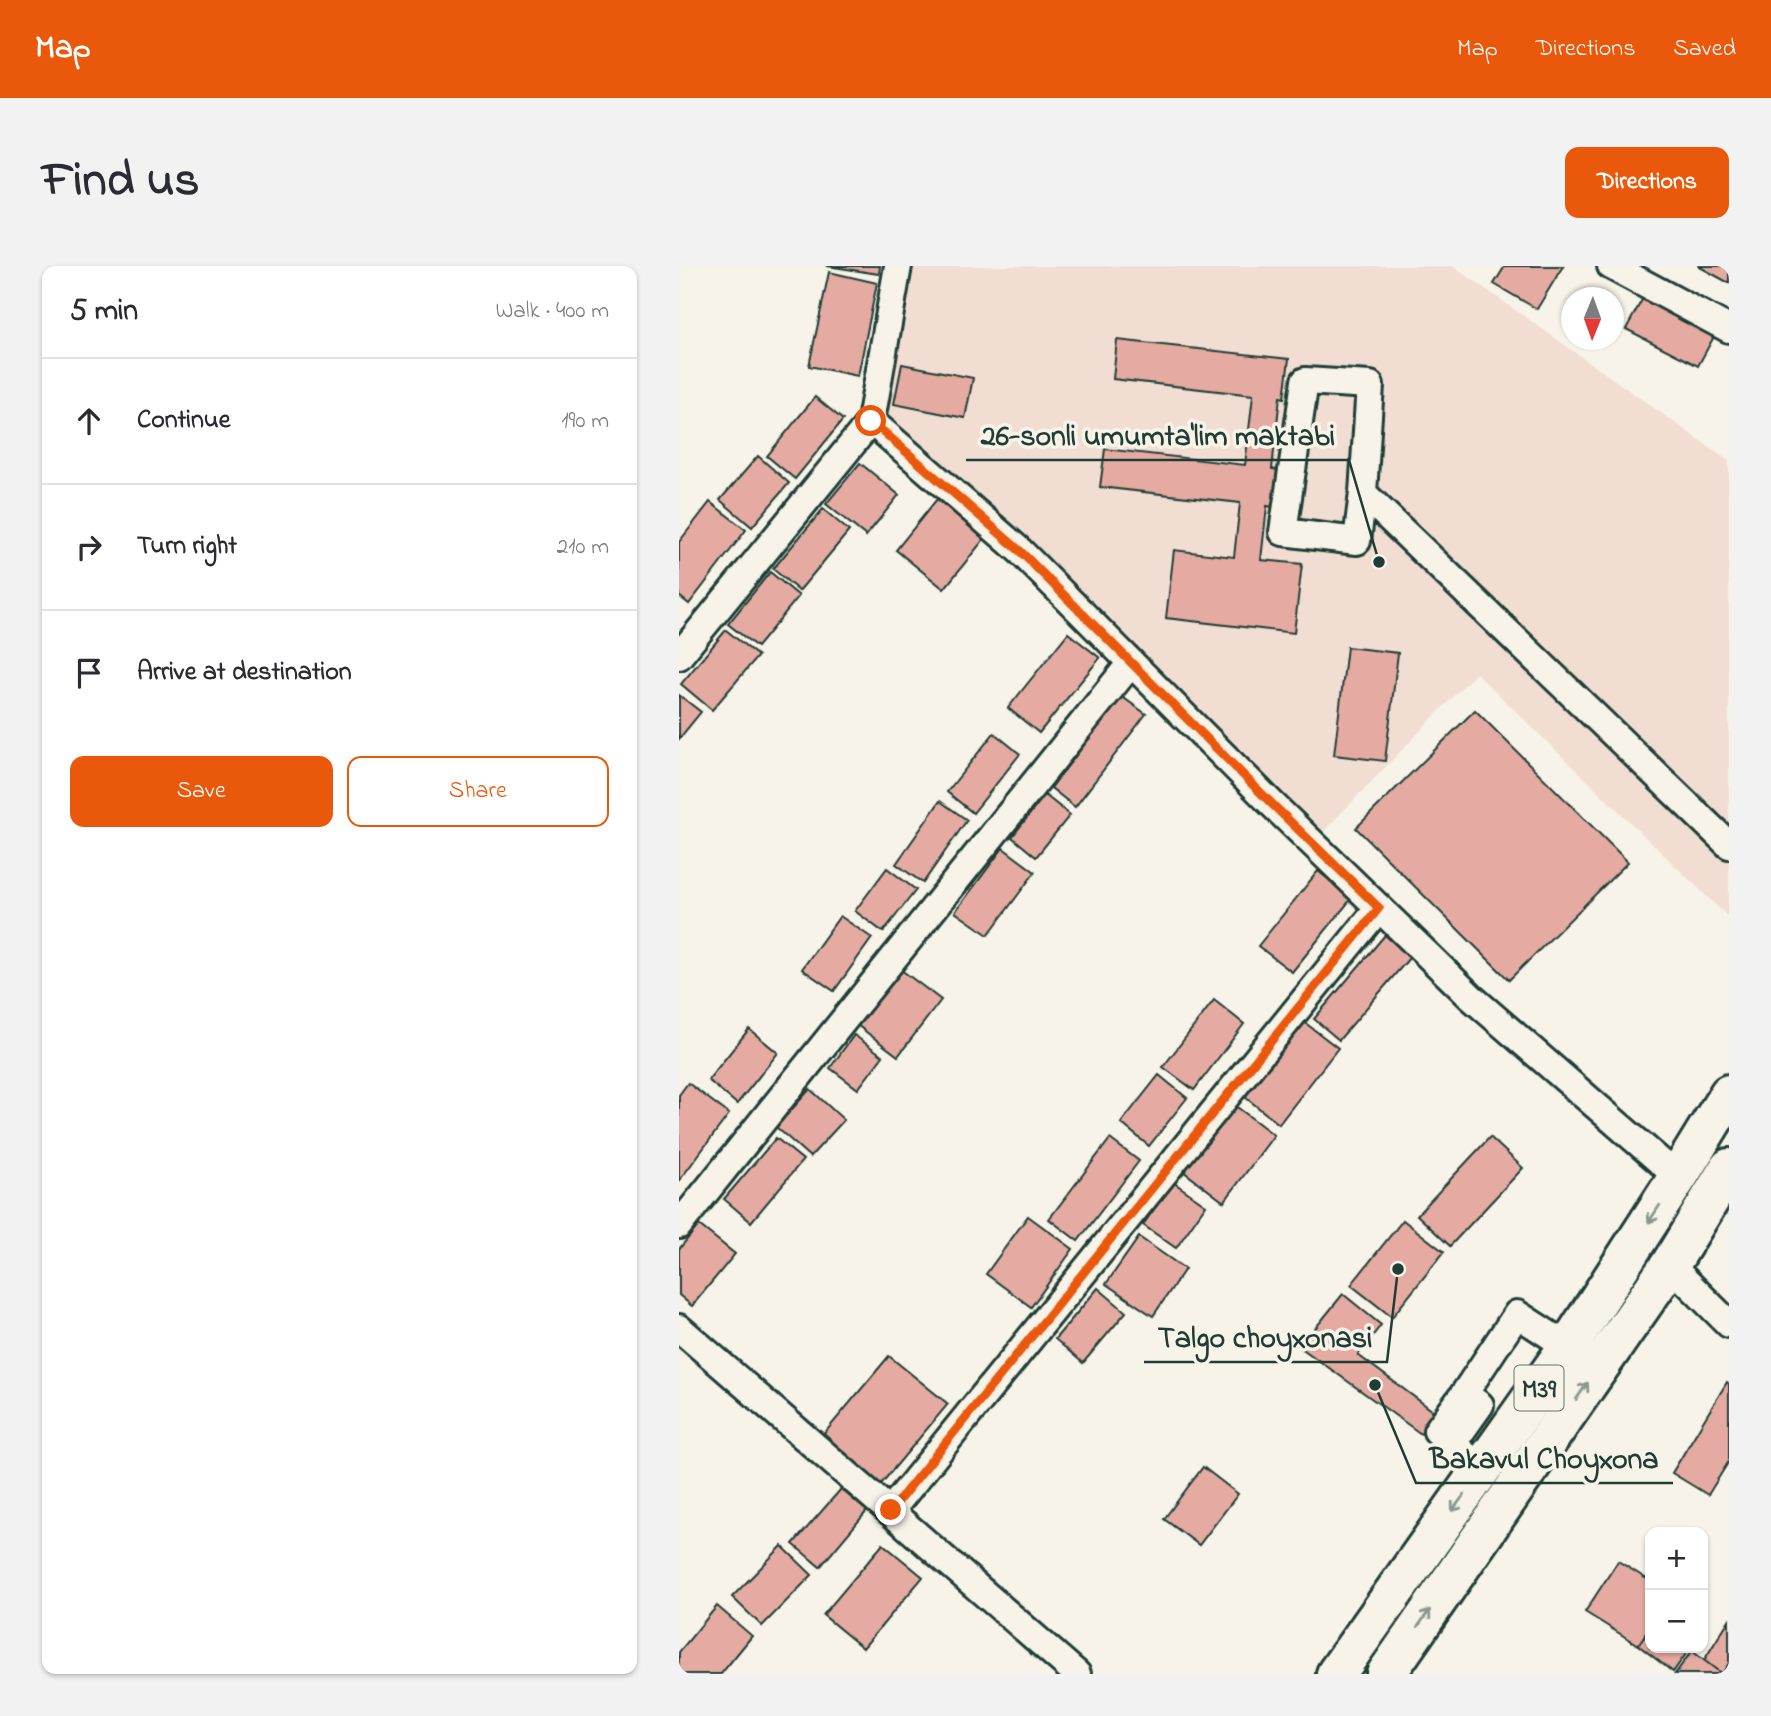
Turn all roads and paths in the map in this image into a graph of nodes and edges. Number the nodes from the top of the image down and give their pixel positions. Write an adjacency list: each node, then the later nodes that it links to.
1 (898, 266): 4 (street)
2 (1611, 266): 3 (street)
3 (1729, 329)
4 (871, 421): 6 (street); 7 (street)
5 (1363, 493): 5 (street); 8 (street)
6 (679, 656)
7 (1131, 663): 9 (street); 13 (street)
8 (1729, 845)
9 (1379, 908): 12 (street); 19 (street)
10 (1729, 1094): 12 (highway, M39)
11 (1729, 1168): 14 (highway, M39)
12 (1678, 1177): 17 (highway, M39, one-way to 17)
13 (679, 1225)
14 (1670, 1265): 15 (street); 22 (highway, M39, one-way to 14)
15 (1729, 1324)
16 (679, 1328): 19 (street)
17 (1568, 1347): 18 (highway, M39); 18 (street)
18 (1482, 1469): 21 (highway, M39, one-way to 21)
19 (891, 1510): 20 (street)
20 (1077, 1674)
21 (1336, 1674)
22 (1386, 1674)

